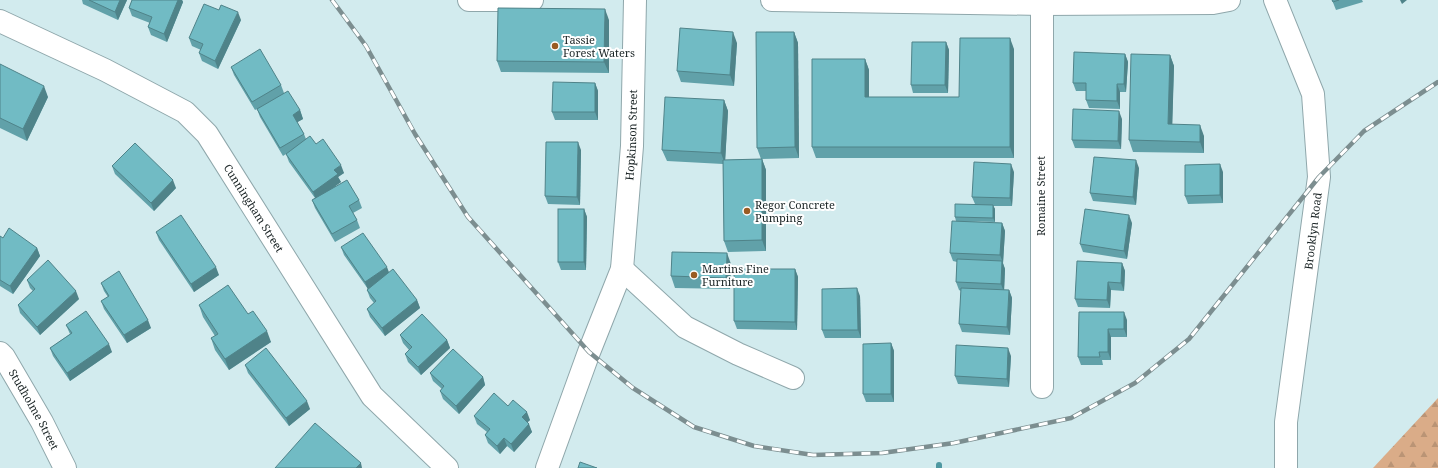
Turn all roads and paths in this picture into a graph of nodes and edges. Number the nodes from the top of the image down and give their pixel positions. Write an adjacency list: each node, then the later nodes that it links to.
1 (469, 0): 2 (street)
2 (532, 0)
3 (635, 0): 9 (street, Hopkinson Street)
4 (772, 0): 7 (street)
5 (1229, 0): 7 (street)
6 (1275, 0): 16 (street, Brooklyn Road)
7 (1042, 4): 12 (street, Romaine Street)
8 (0, 20): 14 (street, Cunningham Street)
9 (622, 269): 11 (street); 15 (street, Hopkinson Street)
10 (0, 353): 13 (street, Studholme Street)
11 (793, 378)
12 (1042, 387)
13 (65, 468)
14 (447, 468)
15 (547, 468)
16 (1286, 468)

